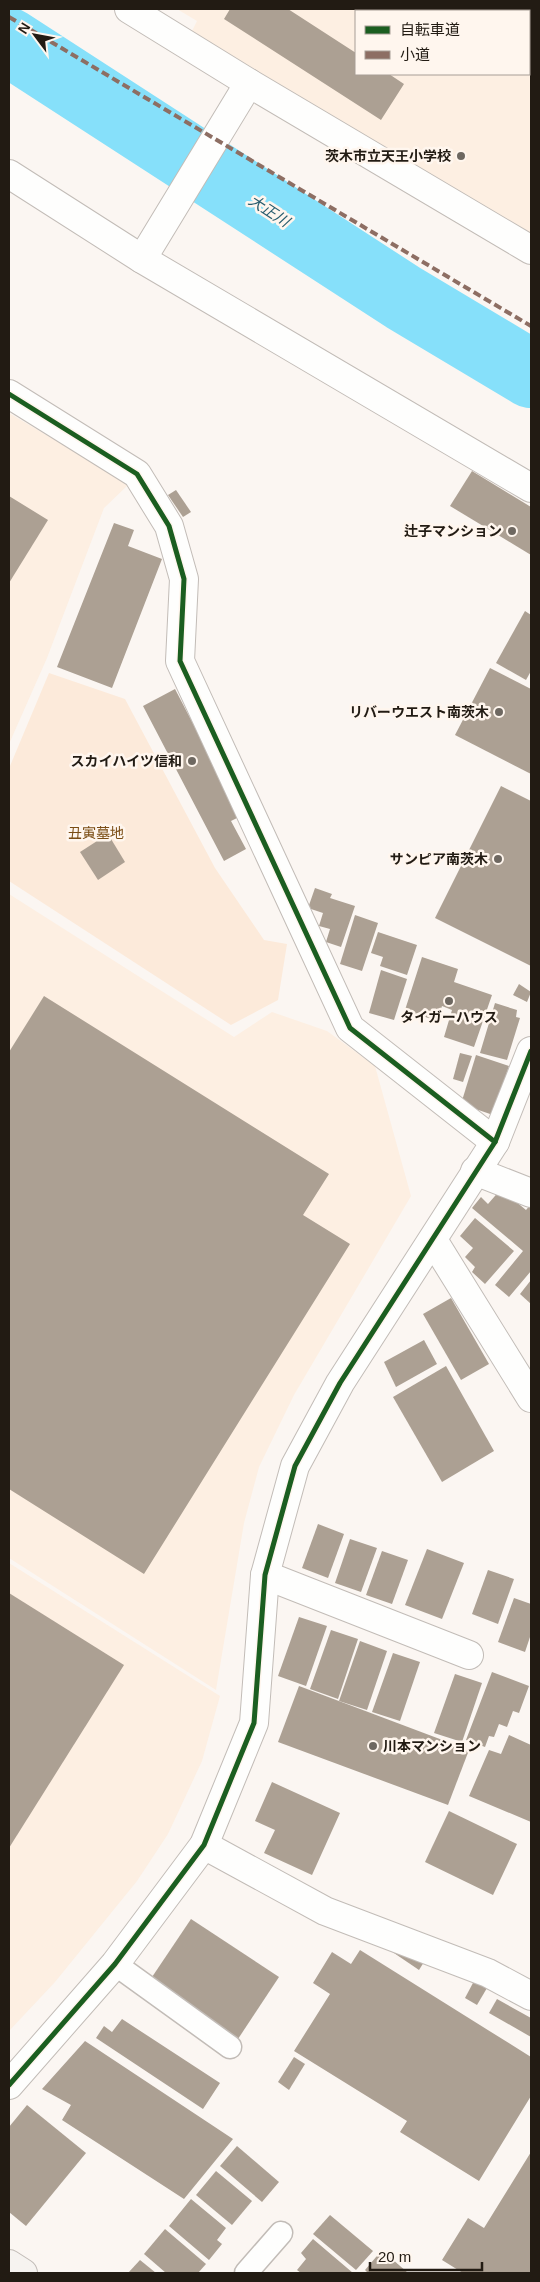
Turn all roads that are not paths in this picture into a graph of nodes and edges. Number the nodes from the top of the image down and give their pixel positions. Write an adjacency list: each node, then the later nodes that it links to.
1 (130, 9): 2 (street)
2 (248, 83): 4 (street); 5 (street)
3 (9, 174): 5 (street)
4 (531, 250)
5 (142, 258): 7 (street)
6 (9, 394): 9 (street)
7 (531, 488)
8 (531, 1050): 9 (street)
9 (495, 1142): 10 (street)
10 (474, 1171): 11 (street); 12 (street)
11 (531, 1193)
12 (433, 1240): 13 (street); 14 (street)
13 (531, 1398)
14 (265, 1575): 15 (street); 16 (street)
15 (469, 1655)
16 (204, 1845): 17 (street); 18 (street)
17 (116, 1964): 19 (lane); 20 (street)
18 (531, 1996)
19 (230, 2046)
20 (9, 2085)
21 (281, 2233): 24 (lane)
22 (9, 2264): 23 (street)
23 (23, 2273)
24 (246, 2273)

